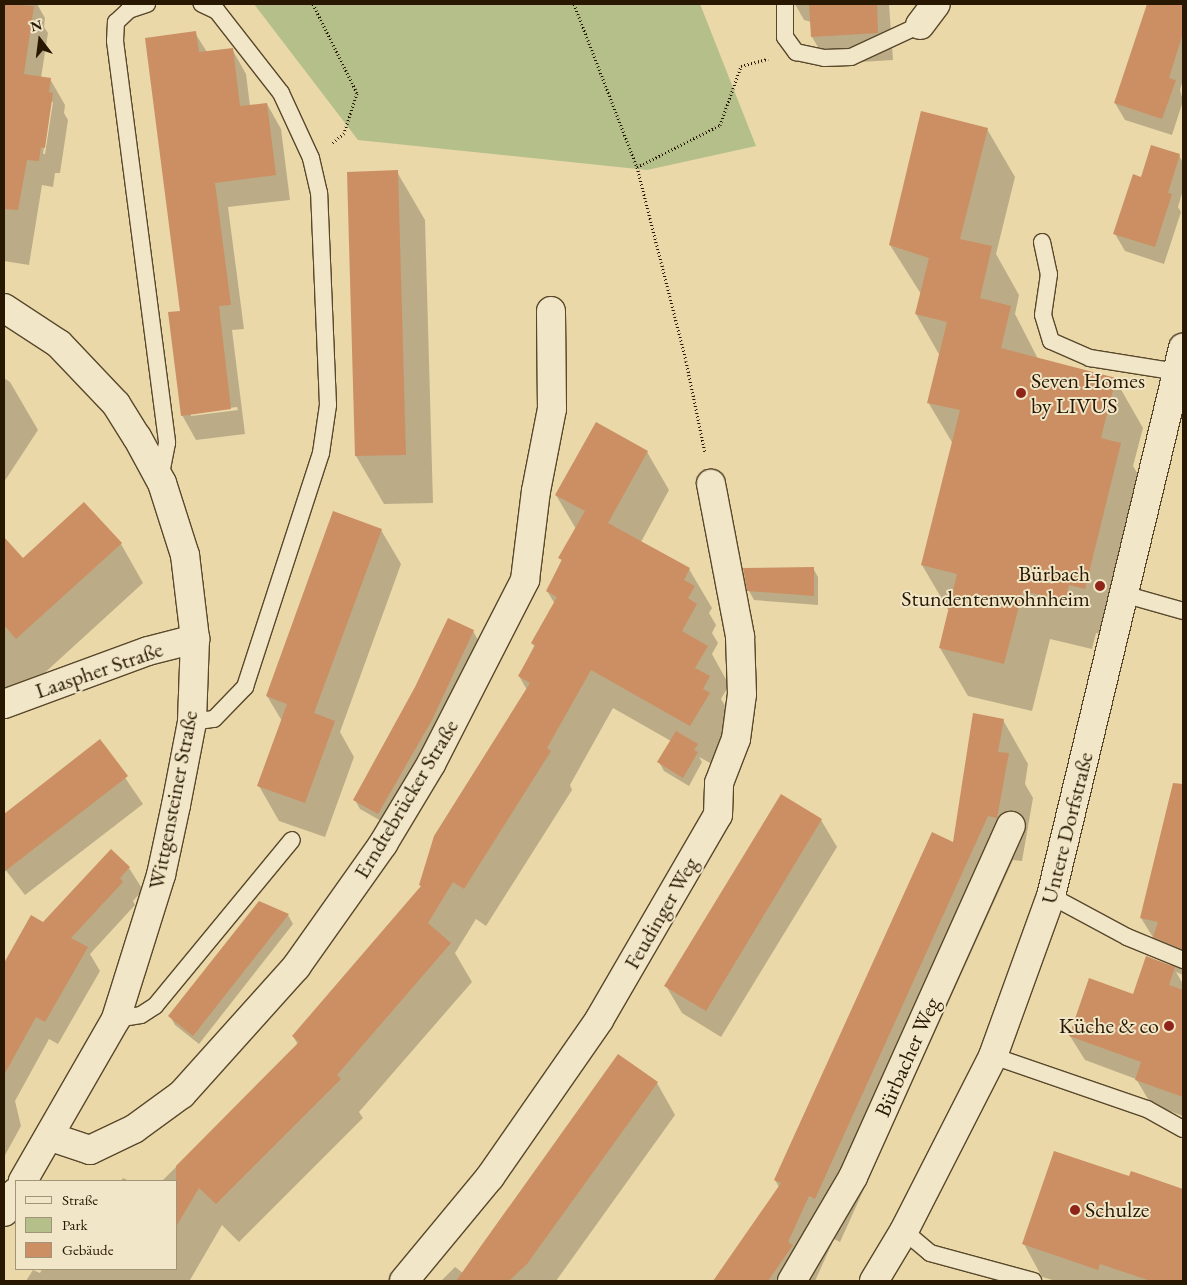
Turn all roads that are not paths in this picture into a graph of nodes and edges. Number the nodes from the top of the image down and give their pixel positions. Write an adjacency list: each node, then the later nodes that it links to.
1 (147, 4): 10 (lane)
2 (202, 4): 16 (lane)
3 (784, 4): 5 (lane)
4 (936, 4): 5 (street)
5 (920, 25)
6 (1042, 242): 9 (lane)
7 (4, 308): 10 (street, Wittgensteiner Straße)
8 (551, 311): 24 (street, Erndtebrücker Straße)
9 (1180, 360): 12 (street, Untere Dorfstraße)
10 (160, 480): 14 (street, Wittgensteiner Straße)
11 (711, 484): 29 (street, Feudinger Weg)
12 (1123, 594): 13 (lane); 19 (street, Untere Dorfstraße)
13 (1183, 611)
14 (194, 639): 15 (street, Laaspher Straße); 16 (street, Wittgensteiner Straße)
15 (4, 704)
16 (192, 722): 21 (street, Wittgensteiner Straße)
17 (1011, 826): 30 (street, Bürbacher Weg)
18 (292, 840): 21 (lane)
19 (1051, 896): 20 (lane); 22 (street, Untere Dorfstraße)
20 (1183, 960)
21 (116, 1019): 24 (street, Wittgensteiner Straße)
22 (993, 1056): 23 (lane); 28 (street, Untere Dorfstraße)
23 (1183, 1129)
24 (51, 1137): 25 (street, Wittgensteiner Straße)
25 (24, 1180)
26 (15, 1194): 27 (street)
27 (4, 1212)
28 (904, 1231): 31 (street, Untere Dorfstraße); 32 (lane)
29 (404, 1281)
30 (792, 1281)
31 (874, 1281)
32 (1033, 1281)

